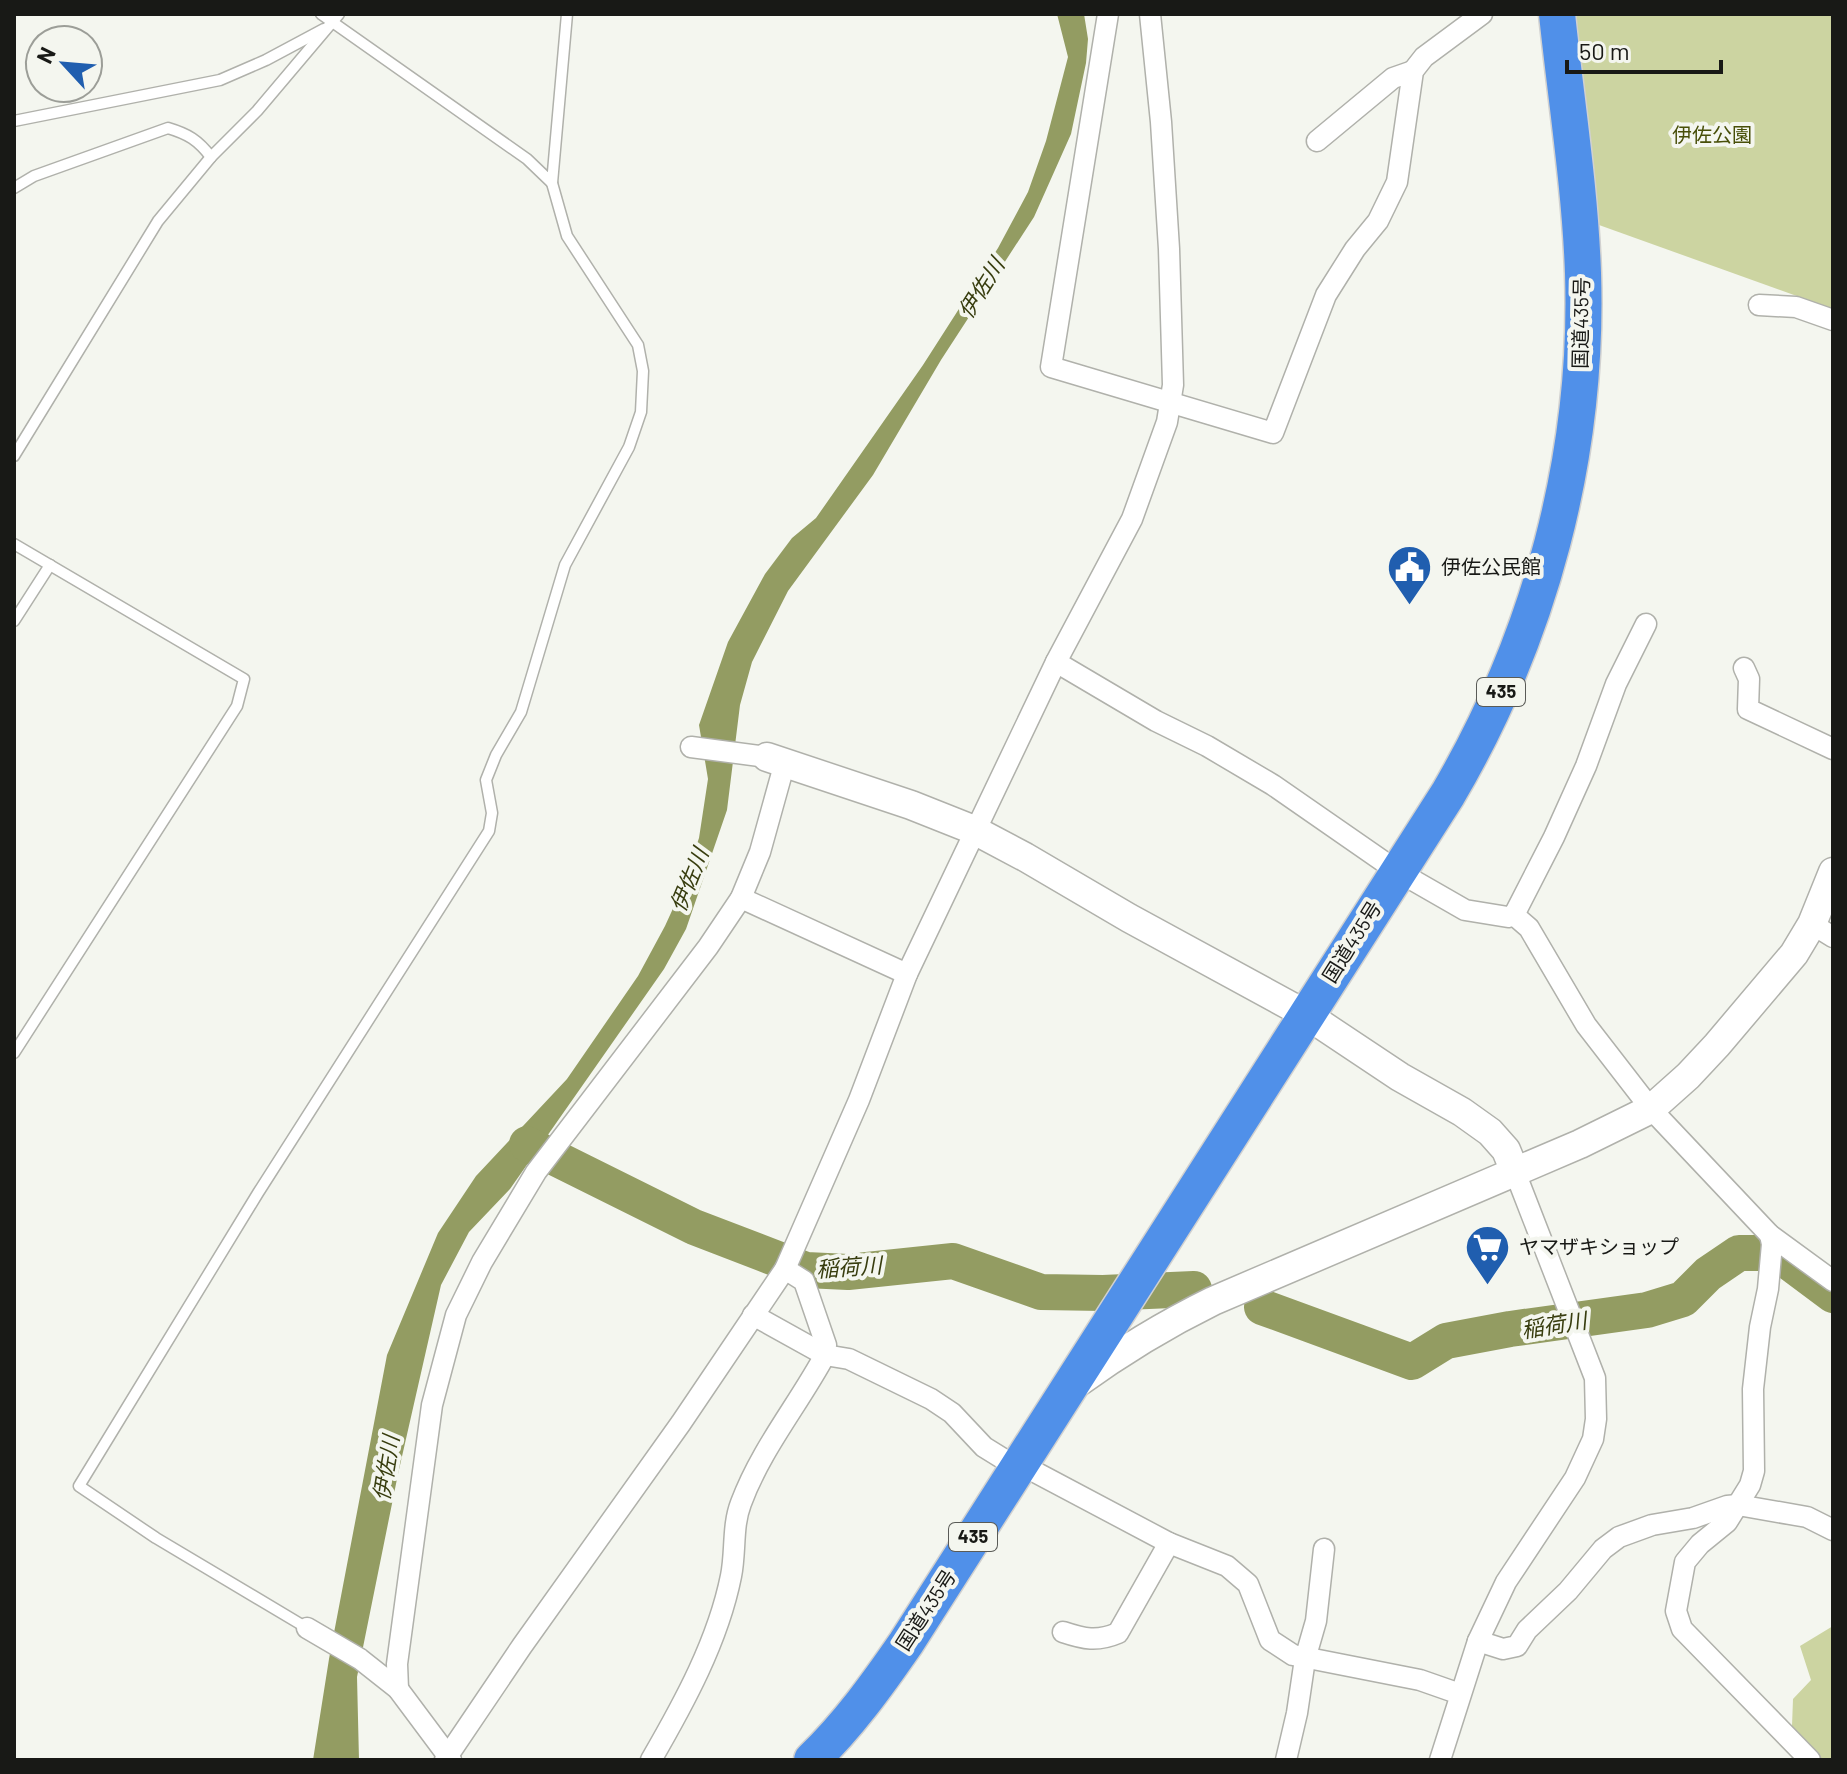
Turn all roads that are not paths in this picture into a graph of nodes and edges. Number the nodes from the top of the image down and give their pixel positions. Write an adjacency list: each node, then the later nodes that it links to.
1 (321, 14): 7 (lane)
2 (567, 14): 12 (lane)
3 (1108, 14): 16 (street)
4 (1150, 14): 16 (street)
5 (1482, 14): 8 (street)
6 (1557, 14): 28 (highway, 国道435号 / 435)
7 (336, 19): 9 (lane); 11 (lane); 12 (lane)
8 (1413, 71): 10 (street); 16 (street)
9 (14, 121)
10 (1317, 141)
11 (211, 157): 13 (lane); 17 (lane)
12 (552, 183): 49 (lane)
13 (14, 188)
14 (1759, 305): 15 (street)
15 (1833, 320)
16 (1170, 404): 22 (street)
17 (14, 456)
18 (14, 544): 19 (lane)
19 (50, 565): 20 (lane); 35 (lane)
20 (14, 621)
21 (1646, 624): 31 (street)
22 (1056, 662): 27 (street); 28 (street)
23 (1744, 668): 25 (street)
24 (691, 747): 26 (street)
25 (1833, 749)
26 (776, 760): 27 (street); 30 (street)
27 (974, 830): 33 (street); 34 (street)
28 (1397, 871): 31 (street); 34 (highway, 国道435号 / 435)
29 (1833, 872): 32 (street)
30 (741, 898): 33 (street); 53 (street)
31 (1514, 915): 36 (street)
32 (1822, 931): 36 (street)
33 (907, 974): 39 (street)
34 (1307, 1015): 37 (street); 43 (highway, 国道435号 / 435)
35 (14, 1053)
36 (1651, 1109): 37 (street); 38 (street)
37 (1515, 1172): 43 (street); 51 (street)
38 (1770, 1235): 40 (street); 45 (street)
39 (785, 1269): 41 (street); 42 (street)
40 (1833, 1281)
41 (753, 1315): 42 (street); 55 (street)
42 (825, 1355): 44 (street); 56 (street)
43 (1066, 1392): 44 (highway, 国道435号 / 435)
44 (1020, 1464): 47 (street); 57 (highway, 国道435号 / 435)
45 (1738, 1505): 46 (street); 51 (street); 60 (street)
46 (1833, 1530)
47 (1169, 1543): 50 (street); 52 (street)
48 (1324, 1549): 52 (street)
49 (307, 1628): 53 (street)
50 (1063, 1632)
51 (1478, 1641): 54 (street)
52 (1305, 1659): 54 (street); 58 (street)
53 (392, 1684): 55 (street)
54 (1460, 1694): 59 (street)
55 (448, 1759)
56 (651, 1760)
57 (812, 1760)
58 (1286, 1760)
59 (1440, 1760)
60 (1810, 1760)

